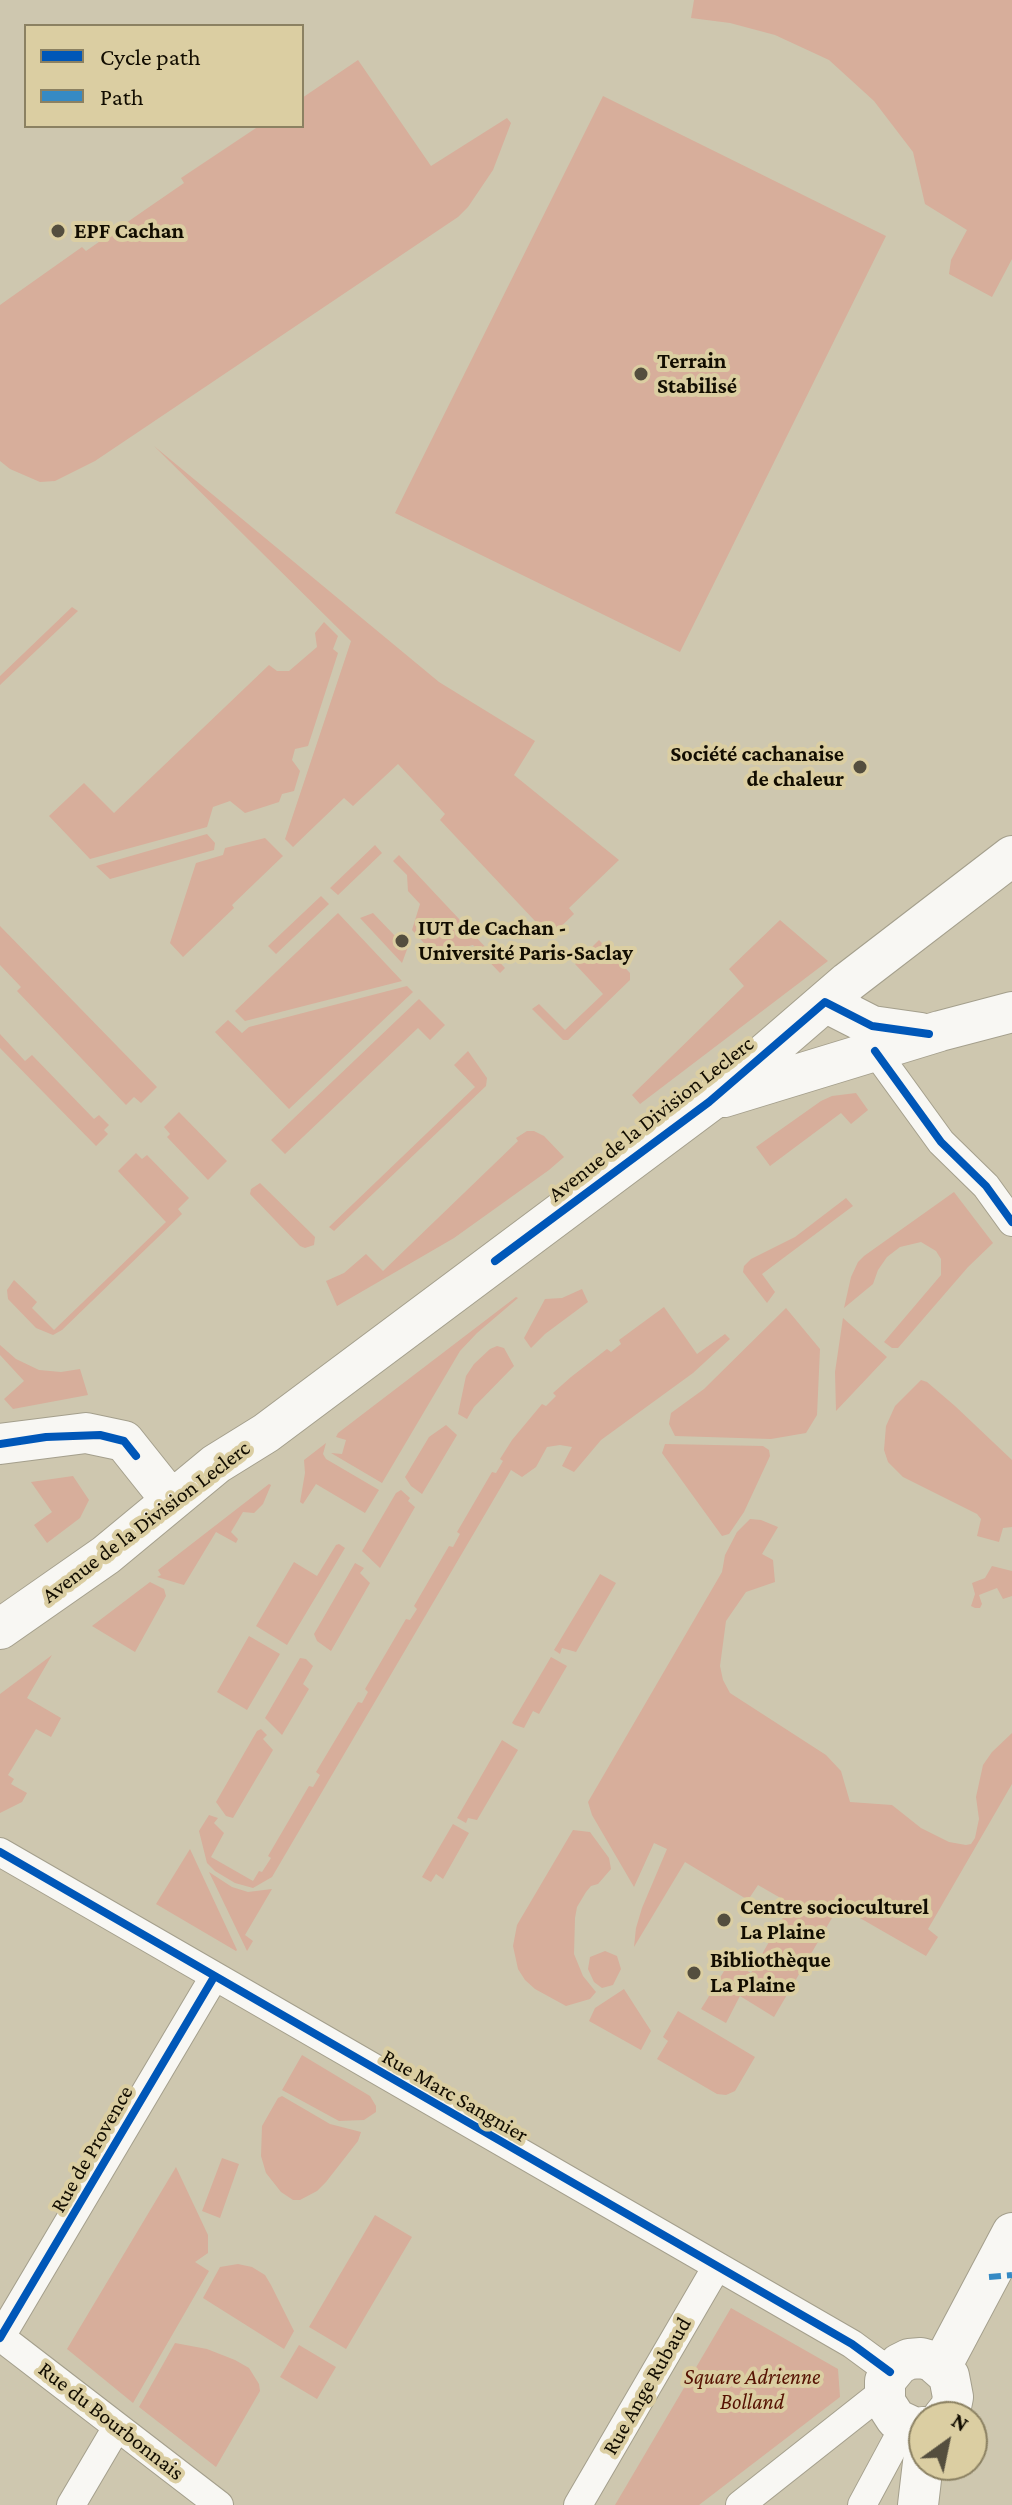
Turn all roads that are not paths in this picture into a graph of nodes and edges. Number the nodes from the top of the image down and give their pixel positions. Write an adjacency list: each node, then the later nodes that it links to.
1 (1012, 856): 2 (main road, Avenue de la Division Leclerc)
2 (837, 992): 4 (main road); 6 (main road, Avenue de la Division Leclerc)
3 (1012, 1012): 4 (main road)
4 (929, 1034): 5 (main road)
5 (875, 1051): 6 (main road); 7 (street)
6 (709, 1102): 9 (main road, Avenue de la Division Leclerc)
7 (1012, 1222)
8 (0, 1444): 9 (main road)
9 (171, 1500): 10 (main road, Avenue de la Division Leclerc)
10 (0, 1629)
11 (3, 1862): 12 (street, Rue Marc Sangnier)
12 (214, 1977): 14 (street, Rue Marc Sangnier); 16 (street, Rue de Provence)
13 (1012, 2233): 15 (main road)
14 (716, 2268): 18 (street, Rue Marc Sangnier); 26 (street, Rue Ange Rubaud)
15 (1000, 2276): 17 (main road)
16 (1, 2338): 20 (street, Rue du Bourbonnais)
17 (941, 2367): 18 (main road); 19 (main road)
18 (887, 2382): 21 (main road); 27 (street)
19 (952, 2401)
20 (117, 2427): 24 (street); 25 (street, Rue du Bourbonnais)
21 (908, 2427)
22 (908, 2448): 28 (street)
23 (918, 2481): 29 (main road)
24 (71, 2505)
25 (219, 2505)
26 (578, 2505)
27 (740, 2505)
28 (862, 2505)
29 (918, 2505)

